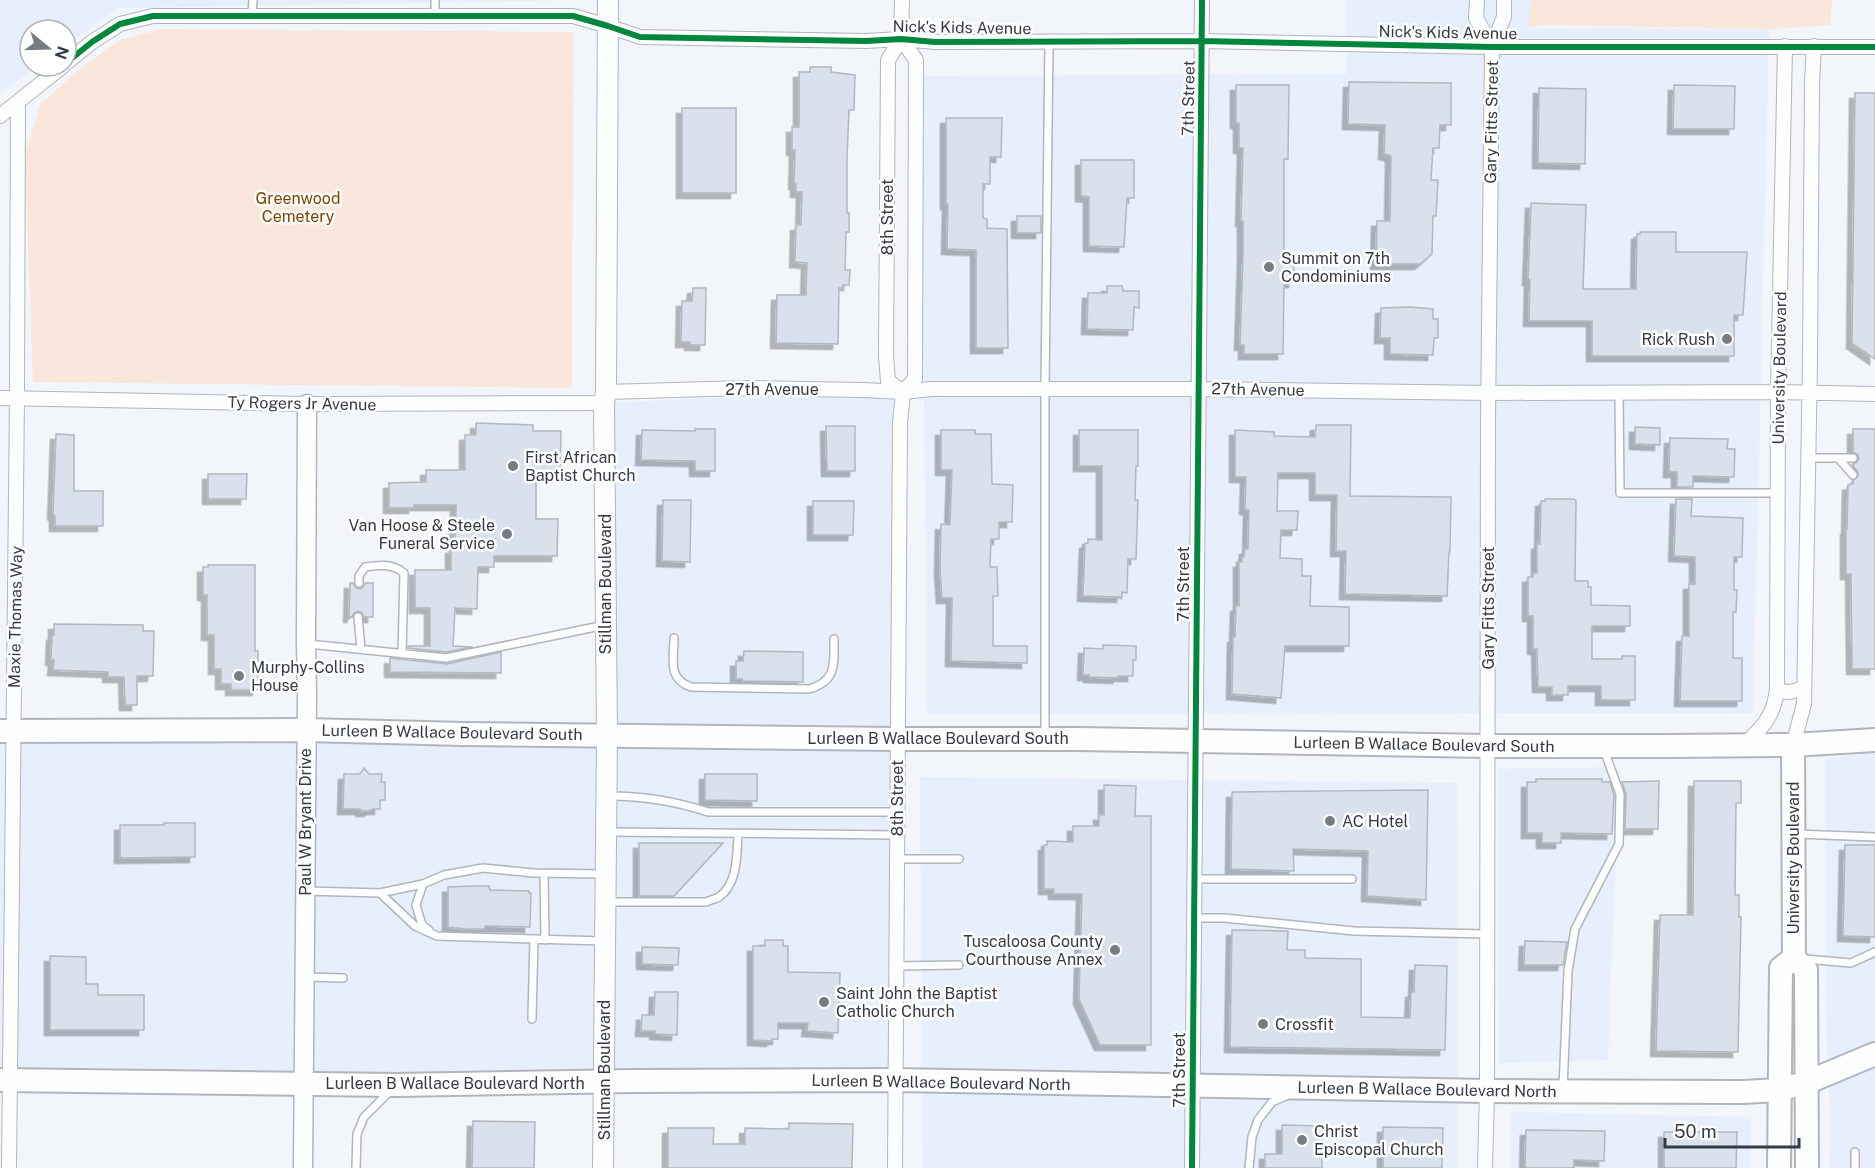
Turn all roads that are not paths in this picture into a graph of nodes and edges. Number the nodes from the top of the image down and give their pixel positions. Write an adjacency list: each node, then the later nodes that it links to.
1 (253, 0): 8 (lane)
2 (435, 0): 9 (lane)
3 (608, 0): 10 (main road, Stillman Boulevard)
4 (902, 0): 11 (street, 8th Street)
5 (1202, 0): 12 (street, 7th Street)
6 (1477, 0): 16 (street, Gary Fitts Street)
7 (1504, 0): 16 (street, Gary Fitts Street)
8 (252, 16): 9 (street, Nick's Kids Avenue); 18 (street, Nick's Kids Avenue)
9 (435, 16): 10 (street, Nick's Kids Avenue)
10 (608, 26): 11 (street, Nick's Kids Avenue); 30 (main road, Stillman Boulevard)
11 (901, 39): 13 (street, Nick's Kids Avenue); 24 (street, 8th Street); 24 (street, 8th Street)
12 (1202, 41): 13 (street, Nick's Kids Avenue); 16 (street, Nick's Kids Avenue); 22 (street, 7th Street)
13 (1049, 42): 23 (lane)
14 (1785, 46): 15 (street, Nick's Kids Avenue); 16 (street, Nick's Kids Avenue); 25 (street, University Boulevard)
15 (1814, 46): 17 (street, Nick's Kids Avenue); 28 (street, University Boulevard)
16 (1492, 47): 26 (street, Gary Fitts Street)
17 (1875, 47)
18 (78, 54)
19 (48, 78): 20 (street, Nick's Kids Avenue)
20 (18, 102): 21 (street, Nick's Kids Avenue); 32 (street, Maxie Thomas Way)
21 (0, 116)
22 (1199, 388): 23 (street, 27th Avenue); 26 (street, 27th Avenue); 55 (street, 7th Street)
23 (1045, 389): 24 (street, 27th Avenue); 53 (lane)
24 (903, 392): 30 (street, 27th Avenue); 52 (street, 8th Street)
25 (1778, 392): 27 (street, 27th Avenue); 28 (street, 27th Avenue); 38 (street, University Boulevard)
26 (1489, 393): 27 (street, 27th Avenue); 58 (street, Gary Fitts Street)
27 (1619, 393): 38 (lane)
28 (1810, 393): 29 (street, 27th Avenue); 34 (street, University Boulevard)
29 (1875, 394)
30 (605, 397): 33 (street, Ty Rogers Jr Avenue); 41 (main road, Stillman Boulevard)
31 (0, 398): 32 (street, Ty Rogers Jr Avenue)
32 (17, 398): 33 (street, Ty Rogers Jr Avenue); 50 (street, Maxie Thomas Way)
33 (308, 404): 44 (street, Paul W Bryant Drive)
34 (1809, 458): 36 (lane); 47 (street, University Boulevard)
35 (1853, 458): 36 (lane)
36 (1839, 459): 37 (lane)
37 (1853, 476)
38 (1777, 493): 48 (street, University Boulevard)
39 (359, 583): 46 (lane)
40 (358, 616): 45 (lane)
41 (605, 625): 46 (lane); 51 (main road, Stillman Boulevard)
42 (674, 638): 43 (lane)
43 (834, 639)
44 (306, 644): 45 (lane); 49 (street, Paul W Bryant Drive)
45 (361, 649): 46 (lane)
46 (402, 654)
47 (1804, 687): 48 (street); 57 (street, University Boulevard)
48 (1777, 689): 56 (street, University Boulevard)
49 (306, 730): 50 (main road, Lurleen B Wallace Boulevard South); 51 (main road, Lurleen B Wallace Boulevard South); 74 (street, Paul W Bryant Drive)
50 (7, 731): 91 (street, Maxie Thomas Way)
51 (607, 735): 52 (main road, Lurleen B Wallace Boulevard South); 60 (main road, Stillman Boulevard)
52 (897, 739): 53 (main road, Lurleen B Wallace Boulevard South); 61 (street, 8th Street)
53 (1045, 739): 55 (main road, Lurleen B Wallace Boulevard South)
54 (1875, 740): 57 (main road, Lurleen B Wallace Boulevard South)
55 (1196, 741): 58 (main road, Lurleen B Wallace Boulevard South); 71 (street, 7th Street)
56 (1744, 745): 57 (main road, Lurleen B Wallace Boulevard South); 59 (main road, Lurleen B Wallace Boulevard South)
57 (1794, 745): 64 (main road, University Boulevard)
58 (1487, 746): 59 (main road, Lurleen B Wallace Boulevard South); 78 (street, Gary Fitts Street)
59 (1603, 746): 99 (lane)
60 (606, 796): 61 (lane); 62 (main road, Stillman Boulevard)
61 (897, 812): 65 (street, 8th Street)
62 (606, 831): 63 (lane); 70 (main road, Stillman Boulevard)
63 (738, 834): 65 (lane); 76 (lane)
64 (1793, 834): 66 (lane); 84 (main road, University Boulevard)
65 (897, 836): 67 (street, 8th Street)
66 (1875, 837)
67 (897, 859): 68 (lane); 86 (street, 8th Street)
68 (958, 859)
69 (544, 873): 70 (lane); 73 (lane); 81 (lane)
70 (606, 874): 76 (main road, Stillman Boulevard)
71 (1194, 879): 72 (lane); 77 (street, 7th Street)
72 (1353, 879)
73 (423, 884): 75 (lane); 79 (lane)
74 (305, 891): 75 (lane); 87 (street, Paul W Bryant Drive)
75 (380, 893): 79 (lane)
76 (606, 902): 82 (main road, Stillman Boulevard)
77 (1194, 918): 78 (lane); 97 (street, 7th Street)
78 (1486, 934): 101 (street, Gary Fitts Street)
79 (439, 936): 80 (lane)
80 (534, 939): 81 (lane); 89 (lane)
81 (545, 940): 82 (lane)
82 (605, 941): 93 (main road, Stillman Boulevard)
83 (1875, 952): 84 (lane)
84 (1794, 958): 94 (main road, University Boulevard); 100 (main road, University Boulevard)
85 (958, 965): 86 (lane)
86 (896, 966): 92 (street, 8th Street)
87 (304, 977): 88 (lane); 95 (street, Paul W Bryant Drive)
88 (343, 978)
89 (532, 1019)
90 (1875, 1054): 94 (main road, Lurleen B Wallace Boulevard North)
91 (5, 1080): 95 (main road, Lurleen B Wallace Boulevard North); 103 (street, Maxie Thomas Way)
92 (896, 1080): 93 (main road, Lurleen B Wallace Boulevard North); 97 (main road, Lurleen B Wallace Boulevard North); 107 (street, 8th Street)
93 (604, 1082): 96 (main road, Lurleen B Wallace Boulevard North); 106 (main road, Stillman Boulevard)
94 (1808, 1082): 100 (main road, Lurleen B Wallace Boulevard North); 112 (main road, University Boulevard)
95 (303, 1083): 96 (main road, Lurleen B Wallace Boulevard North); 104 (street, Paul W Bryant Drive)
96 (396, 1085): 105 (lane)
97 (1192, 1086): 98 (main road, Lurleen B Wallace Boulevard North); 108 (street, 7th Street)
98 (1309, 1087): 101 (main road, Lurleen B Wallace Boulevard North); 109 (lane)
99 (1563, 1090): 100 (main road, Lurleen B Wallace Boulevard North); 101 (main road, Lurleen B Wallace Boulevard North)
100 (1779, 1090): 111 (main road, University Boulevard)
101 (1487, 1091): 110 (street, Gary Fitts Street)
102 (1855, 1152): 113 (lane)
103 (9, 1168)
104 (303, 1168)
105 (356, 1168)
106 (603, 1168)
107 (895, 1168)
108 (1192, 1168)
109 (1249, 1168)
110 (1485, 1168)
111 (1779, 1168)
112 (1807, 1168)
113 (1855, 1168)

